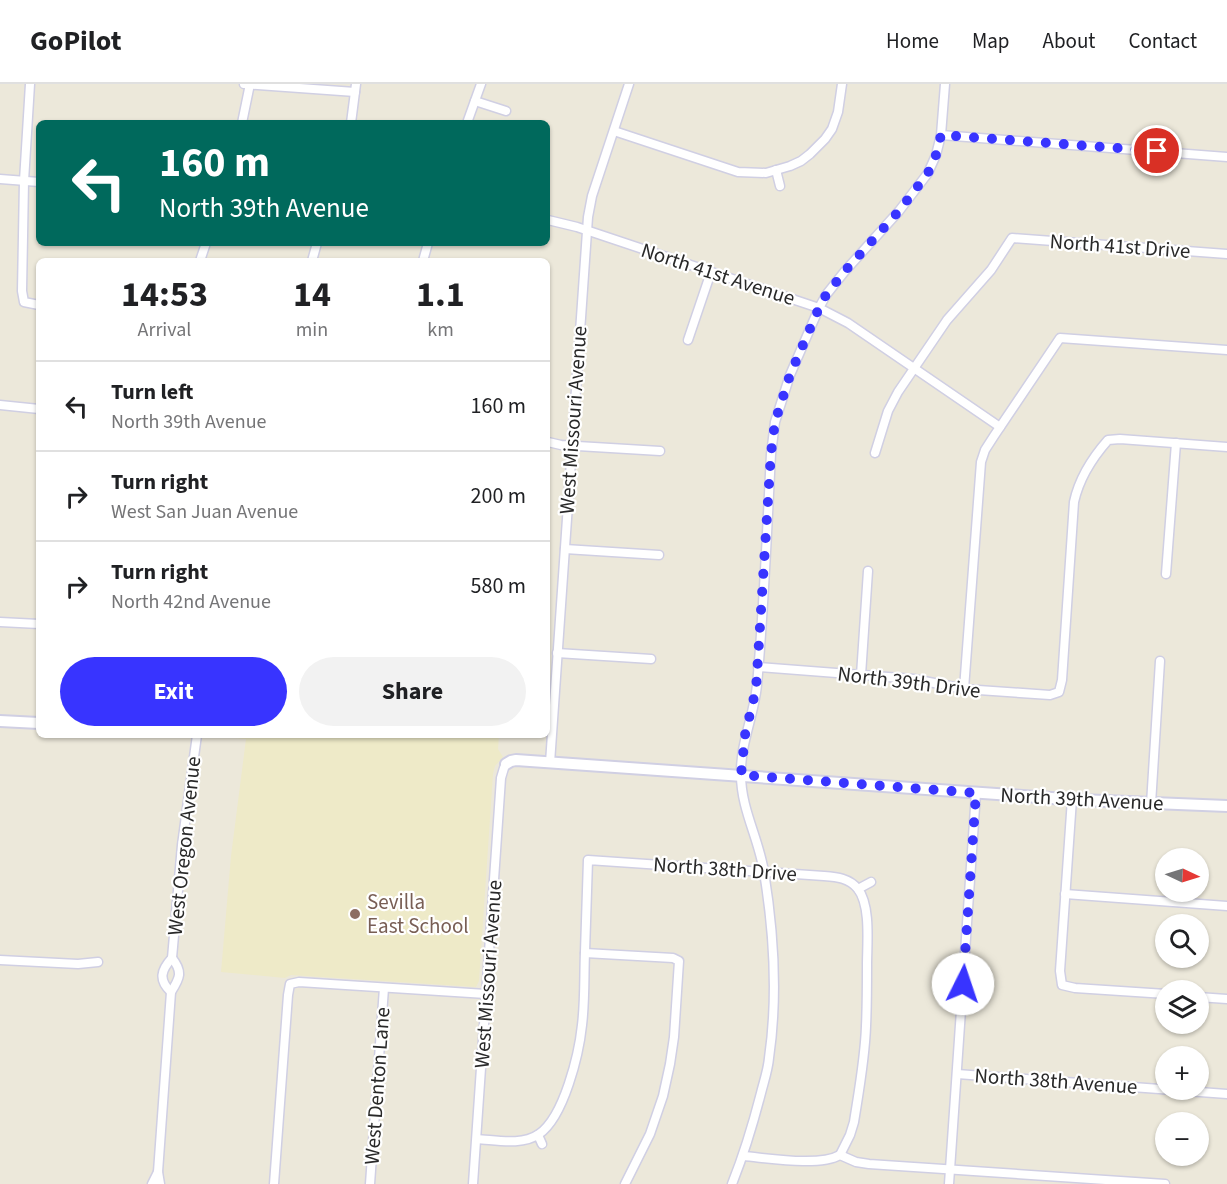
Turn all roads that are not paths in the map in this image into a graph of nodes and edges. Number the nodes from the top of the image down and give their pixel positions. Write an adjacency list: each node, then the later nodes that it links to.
1 (30, 84): 19 (street)
2 (244, 84): 3 (street)
3 (250, 84): 8 (street); 11 (street)
4 (481, 84): 9 (street)
5 (629, 84): 14 (street, West Missouri Avenue)
6 (842, 84): 17 (street)
7 (945, 84): 15 (street)
8 (356, 88): 12 (street)
9 (475, 101): 10 (street); 13 (street)
10 (506, 111)
11 (243, 120)
12 (351, 120)
13 (468, 120)
14 (614, 130): 17 (street); 23 (street, West Missouri Avenue)
15 (941, 135): 16 (street); 27 (street)
16 (1227, 157)
17 (776, 170): 21 (street)
18 (0, 179): 19 (street)
19 (24, 181): 20 (street); 26 (street)
20 (36, 182)
21 (780, 186)
22 (550, 221): 23 (street, North 41st Avenue)
23 (586, 231): 25 (street, North 41st Avenue); 36 (street, West Missouri Avenue)
24 (1227, 254): 30 (street, North 41st Drive)
25 (711, 272): 27 (street, North 41st Avenue); 28 (street)
26 (36, 305)
27 (819, 308): 30 (street, North 41st Avenue); 49 (street)
28 (688, 340)
29 (1227, 350): 33 (street)
30 (914, 369): 33 (street, North 41st Avenue); 39 (street)
31 (0, 405): 32 (street)
32 (36, 409)
33 (1000, 427): 51 (street)
34 (550, 443): 36 (street)
35 (1176, 443): 37 (street); 43 (street); 51 (street, North 39th Drive)
36 (572, 446): 38 (street); 40 (street, West Missouri Avenue)
37 (1227, 447)
38 (660, 451)
39 (875, 453)
40 (564, 549): 41 (street); 46 (street, West Missouri Avenue)
41 (659, 555)
42 (868, 571): 50 (street)
43 (1166, 574)
44 (0, 622): 45 (street)
45 (36, 624)
46 (557, 653): 47 (street); 55 (street, West Missouri Avenue)
47 (651, 659)
48 (1160, 661): 60 (street)
49 (758, 667): 50 (street, North 39th Drive); 57 (street)
50 (861, 675): 51 (street, North 39th Drive)
51 (964, 690)
52 (0, 721): 53 (street)
53 (36, 723)
54 (196, 738): 68 (street, West Oregon Avenue)
55 (550, 763): 56 (street, North 39th Avenue); 57 (street, North 39th Avenue)
56 (506, 764): 74 (street, West Missouri Avenue)
57 (741, 775): 58 (street, North 39th Avenue); 62 (street)
58 (976, 793): 59 (street, North 39th Avenue); 77 (street)
59 (1072, 799): 60 (street, North 39th Avenue); 65 (street)
60 (1151, 804): 61 (street, North 39th Avenue)
61 (1227, 806)
62 (764, 872): 64 (street, North 38th Drive); 67 (street, North 38th Drive); 81 (street)
63 (871, 882): 64 (street)
64 (858, 889): 80 (street)
65 (1065, 894): 66 (street); 73 (street)
66 (1227, 906)
67 (585, 953): 79 (street); 89 (street)
68 (172, 958): 72 (street, West Oregon Avenue); 72 (street, West Oregon Avenue)
69 (0, 960): 70 (street)
70 (98, 962)
71 (384, 988): 74 (street); 86 (street); 87 (street, West Denton Lane)
72 (171, 992): 83 (street, West Oregon Avenue)
73 (1155, 993)
74 (486, 994): 79 (street, West Missouri Avenue)
75 (1209, 998): 76 (street)
76 (1227, 999)
77 (957, 1074): 78 (street, North 38th Avenue); 82 (street)
78 (1227, 1094)
79 (477, 1138): 88 (street, West Missouri Avenue)
80 (840, 1155): 81 (street); 82 (street)
81 (743, 1156): 90 (street)
82 (950, 1169): 91 (street); 92 (street)
83 (158, 1172): 84 (street, West Oregon Avenue); 85 (street, West Oregon Avenue)
84 (152, 1184)
85 (160, 1184)
86 (274, 1184)
87 (370, 1184)
88 (473, 1184)
89 (626, 1184)
90 (732, 1184)
91 (949, 1184)
92 (1166, 1184)

